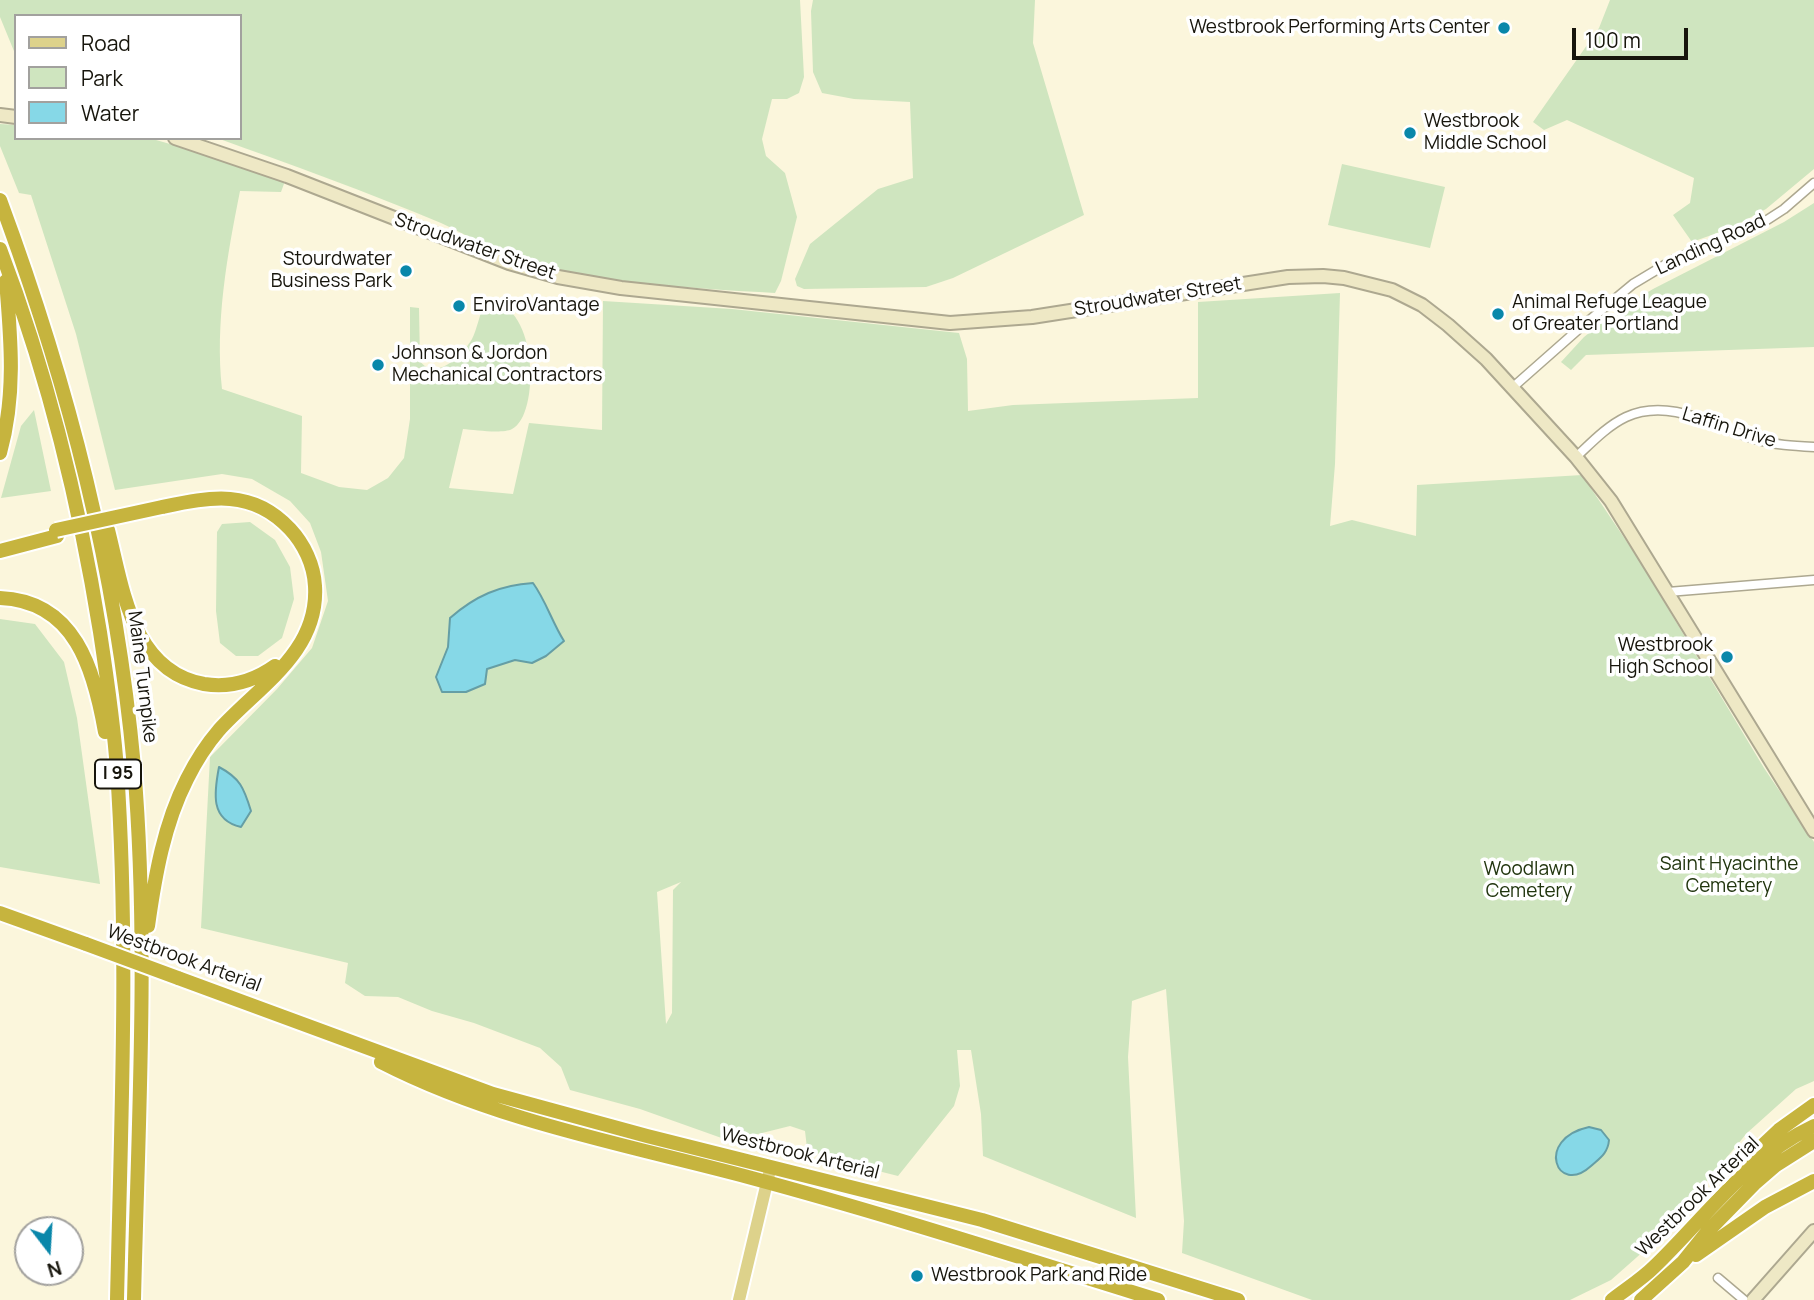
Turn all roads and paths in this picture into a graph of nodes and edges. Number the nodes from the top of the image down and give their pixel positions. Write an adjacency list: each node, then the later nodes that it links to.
1 (181, 140): 5 (main road, Stroudwater Street)
2 (1814, 183): 5 (street, Landing Road)
3 (0, 200): 9 (highway, Maine Turnpike / I 95)
4 (2, 255): 7 (highway); 18 (highway, Maine Turnpike / I 95)
5 (1513, 387): 8 (main road, Stroudwater Street)
6 (1814, 447): 8 (street, Laffin Drive)
7 (0, 453)
8 (1576, 457): 15 (main road, Stroudwater Street)
9 (89, 484): 10 (highway); 20 (highway, Maine Turnpike / I 95)
10 (162, 511): 11 (highway); 20 (highway)
11 (57, 533): 12 (highway); 13 (highway)
12 (0, 544)
13 (0, 551)
14 (1814, 580): 15 (street)
15 (1668, 592): 17 (main road, Stroudwater Street)
16 (0, 598): 18 (highway)
17 (1814, 831)
18 (121, 846): 32 (highway, Maine Turnpike / I 95)
19 (0, 913): 21 (highway, Westbrook Arterial, bridge)
20 (141, 945): 33 (highway, Maine Turnpike / I 95)
21 (354, 1043): 25 (highway, Westbrook Arterial); 27 (highway, Westbrook Arterial)
22 (1814, 1105): 28 (highway)
23 (1814, 1126): 28 (highway, Westbrook Arterial)
24 (1814, 1141): 30 (highway, Westbrook Arterial)
25 (771, 1167): 27 (main road); 36 (highway, Westbrook Arterial)
26 (1814, 1181): 30 (highway)
27 (767, 1183): 34 (main road); 35 (highway, Westbrook Arterial)
28 (1715, 1203): 37 (highway, Westbrook Arterial)
29 (1814, 1231): 40 (main road)
30 (1683, 1262): 38 (highway, Westbrook Arterial)
31 (1718, 1278): 39 (street)
32 (117, 1300)
33 (134, 1300)
34 (739, 1300)
35 (1158, 1300)
36 (1238, 1300)
37 (1612, 1300)
38 (1640, 1300)
39 (1744, 1300)
40 (1754, 1300)

